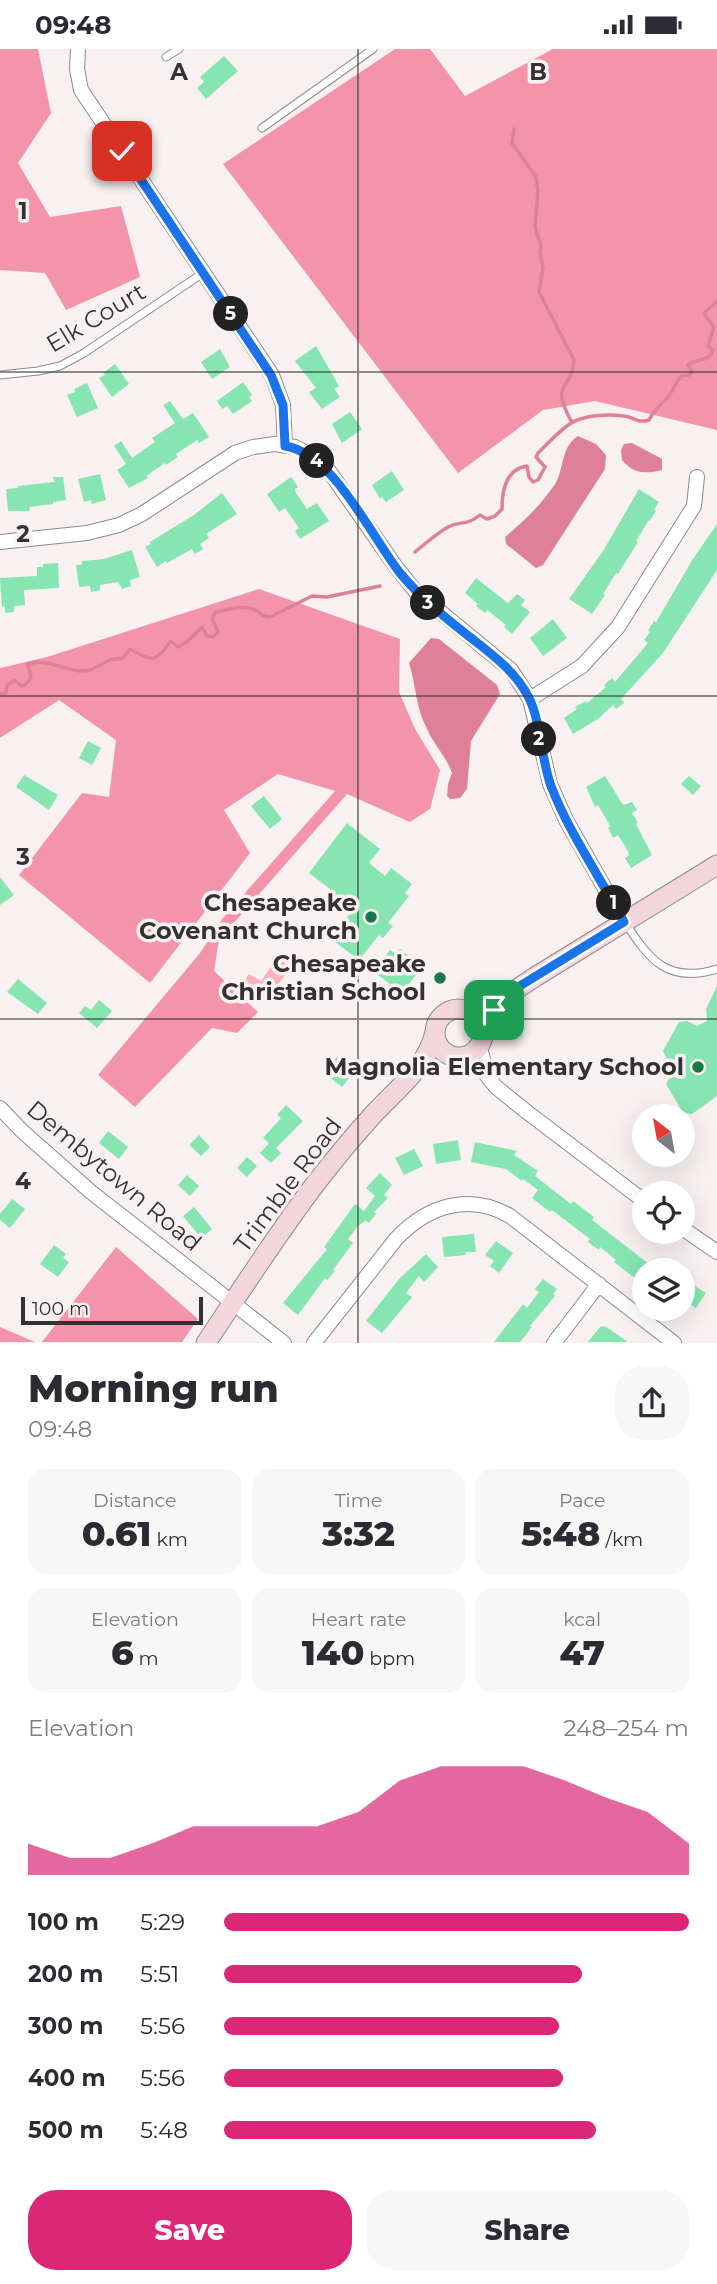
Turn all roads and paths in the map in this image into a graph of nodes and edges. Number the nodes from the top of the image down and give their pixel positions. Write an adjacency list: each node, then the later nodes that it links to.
1 (78, 49): 6 (street)
2 (178, 49): 4 (lane)
3 (373, 49): 5 (lane)
4 (166, 57)
5 (262, 128)
6 (203, 273): 7 (lane, Elk Court); 8 (street)
7 (0, 375)
8 (285, 446): 10 (street); 11 (street)
9 (697, 477): 11 (street)
10 (0, 543)
11 (530, 699): 13 (street)
12 (717, 865): 13 (street)
13 (624, 922): 14 (lane); 15 (street)
14 (717, 969)
15 (494, 1004): 16 (street); 18 (street)
16 (470, 1012): 17 (street); 18 (street)
17 (435, 1032): 19 (street); 20 (street, Trimble Road)
18 (481, 1038): 19 (street); 21 (street)
19 (456, 1056): 20 (street, Trimble Road); 21 (street)
20 (420, 1067): 27 (street, Trimble Road)
21 (482, 1071): 23 (street)
22 (0, 1108): 27 (street, Dembytown Road)
23 (632, 1192)
24 (695, 1238): 25 (street)
25 (717, 1252)
26 (599, 1284): 30 (street); 31 (street); 32 (street)
27 (232, 1304): 28 (street, Trimble Road); 29 (street, Dembytown Road)
28 (206, 1342)
29 (284, 1342)
30 (314, 1342)
31 (554, 1342)
32 (674, 1342)

